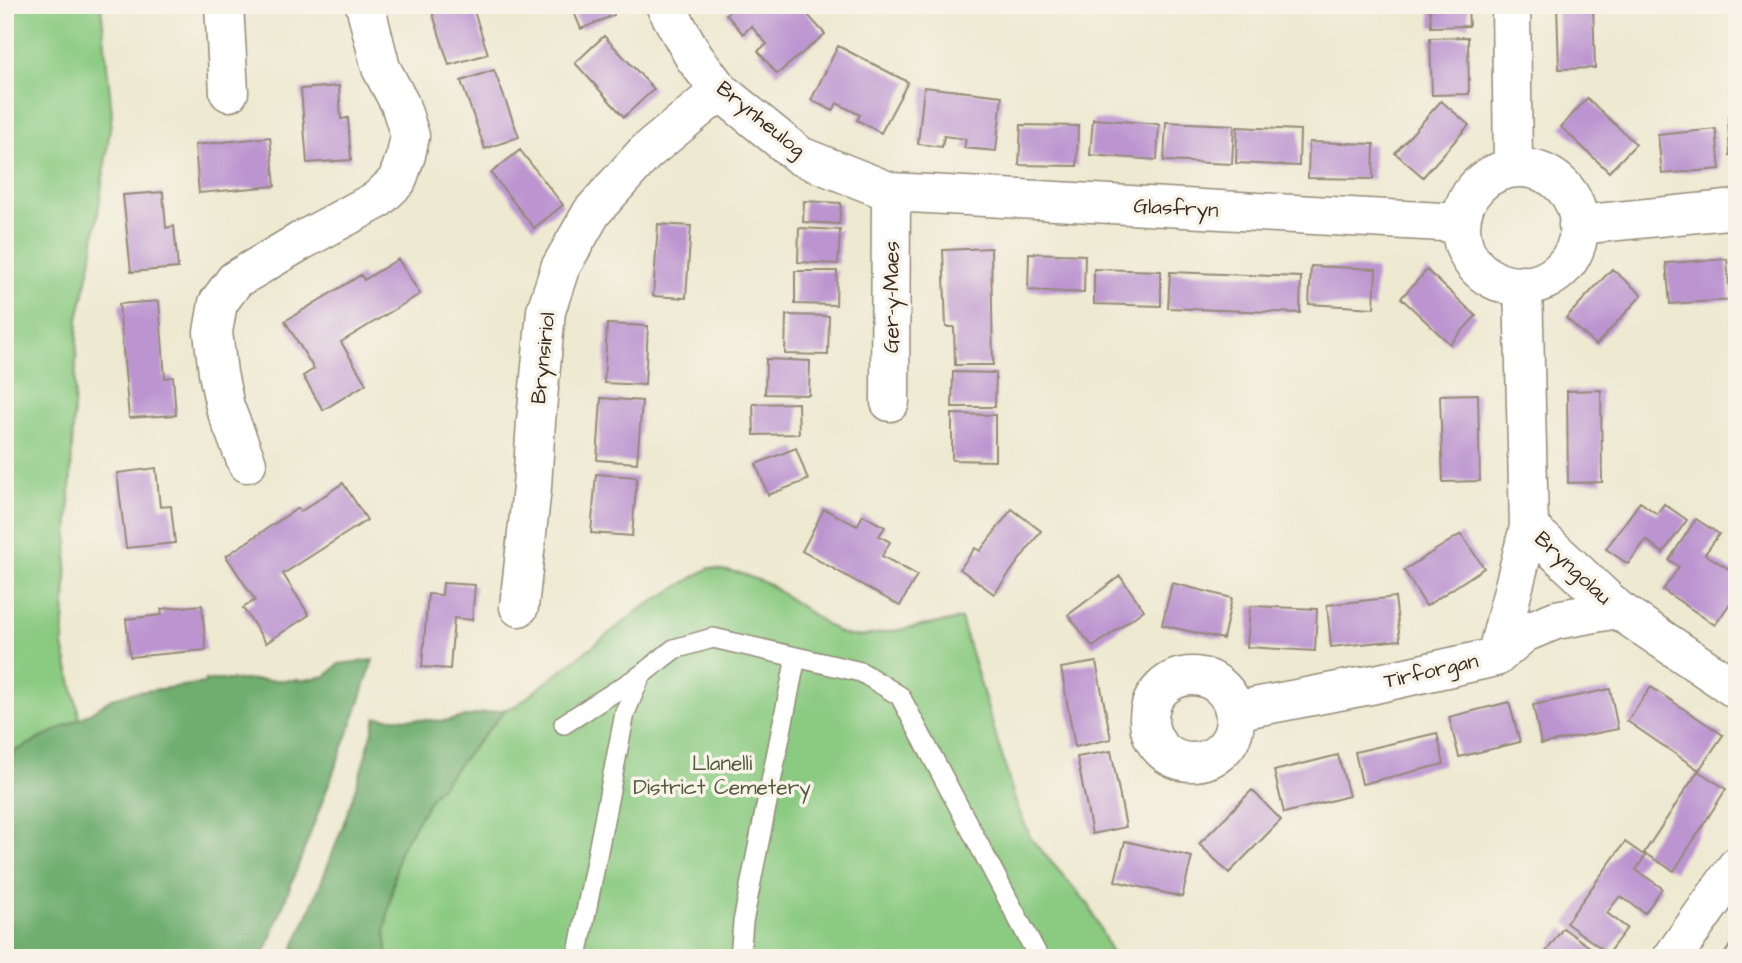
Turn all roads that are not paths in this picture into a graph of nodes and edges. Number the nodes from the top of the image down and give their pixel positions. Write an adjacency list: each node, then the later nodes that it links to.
1 (224, 5): 6 (street)
2 (365, 5): 14 (street)
3 (665, 5): 5 (street, Brynheulog)
4 (1511, 5): 7 (street)
5 (720, 91): 8 (street, Brynheulog); 16 (street, Brynsiriol)
6 (229, 92)
7 (1513, 168): 10 (street); 11 (street)
8 (891, 192): 10 (street, Glasfryn); 13 (street, Ger-y-Maes)
9 (1737, 209): 11 (street)
10 (1461, 223): 12 (street)
11 (1578, 225): 12 (street)
12 (1523, 285): 15 (street)
13 (890, 402)
14 (247, 463)
15 (1529, 527): 17 (street, Bryngolau); 19 (street, Tirforgan)
16 (519, 607)
17 (1617, 610): 19 (street, Bryngolau); 21 (street, Bryngolau)
18 (796, 657): 20 (lane); 26 (lane); 27 (lane)
19 (1496, 657): 22 (street, Tirforgan)
20 (641, 675): 23 (lane); 25 (lane)
21 (1737, 690)
22 (1234, 711)
23 (564, 724)
24 (1737, 866): 28 (street)
25 (577, 958)
26 (740, 958)
27 (1039, 958)
28 (1672, 958)

